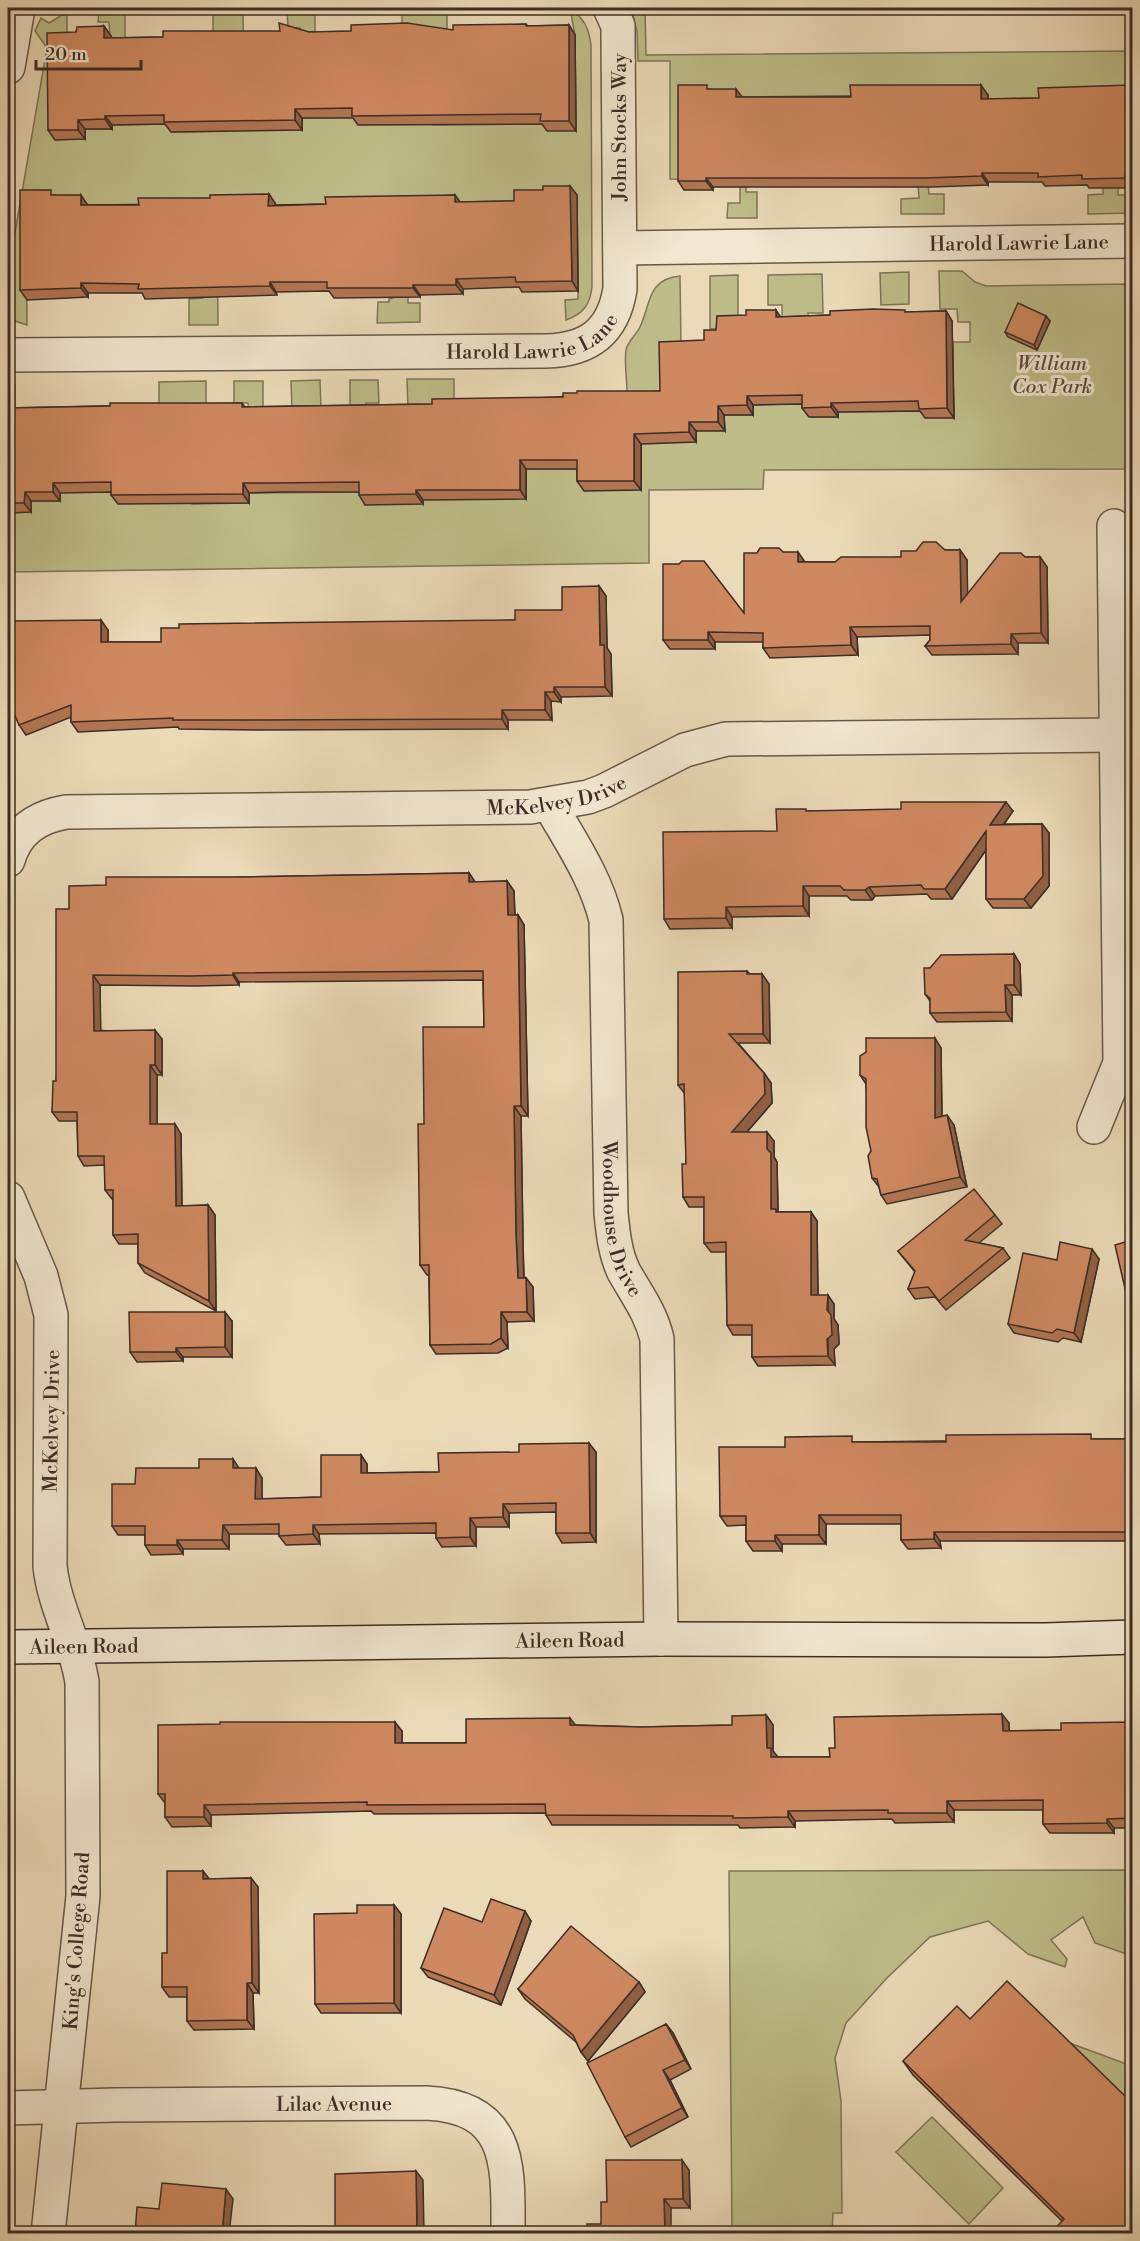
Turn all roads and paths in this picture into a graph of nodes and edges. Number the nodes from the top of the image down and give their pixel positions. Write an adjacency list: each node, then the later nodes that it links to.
1 (18, 8): 3 (street)
2 (610, 8): 5 (street, John Stocks Way)
3 (8, 67)
4 (1132, 241): 5 (street, Harold Lawrie Lane)
5 (620, 248): 6 (street, Harold Lawrie Lane)
6 (8, 355)
7 (1114, 526): 8 (street)
8 (1116, 735): 9 (street, McKelvey Drive); 11 (street)
9 (550, 805): 10 (street, McKelvey Drive); 14 (street, Woodhouse Drive)
10 (8, 860)
11 (1094, 1127)
12 (8, 1198): 16 (street, McKelvey Drive)
13 (1132, 1637): 14 (street, Aileen Road)
14 (661, 1639): 16 (street, Aileen Road)
15 (8, 1647): 16 (street, Aileen Road)
16 (74, 1648): 17 (street, King's College Road)
17 (62, 2107): 18 (street, Lilac Avenue); 19 (street, King's College Road); 20 (street, Lilac Avenue)
18 (8, 2108)
19 (48, 2234)
20 (508, 2234)

